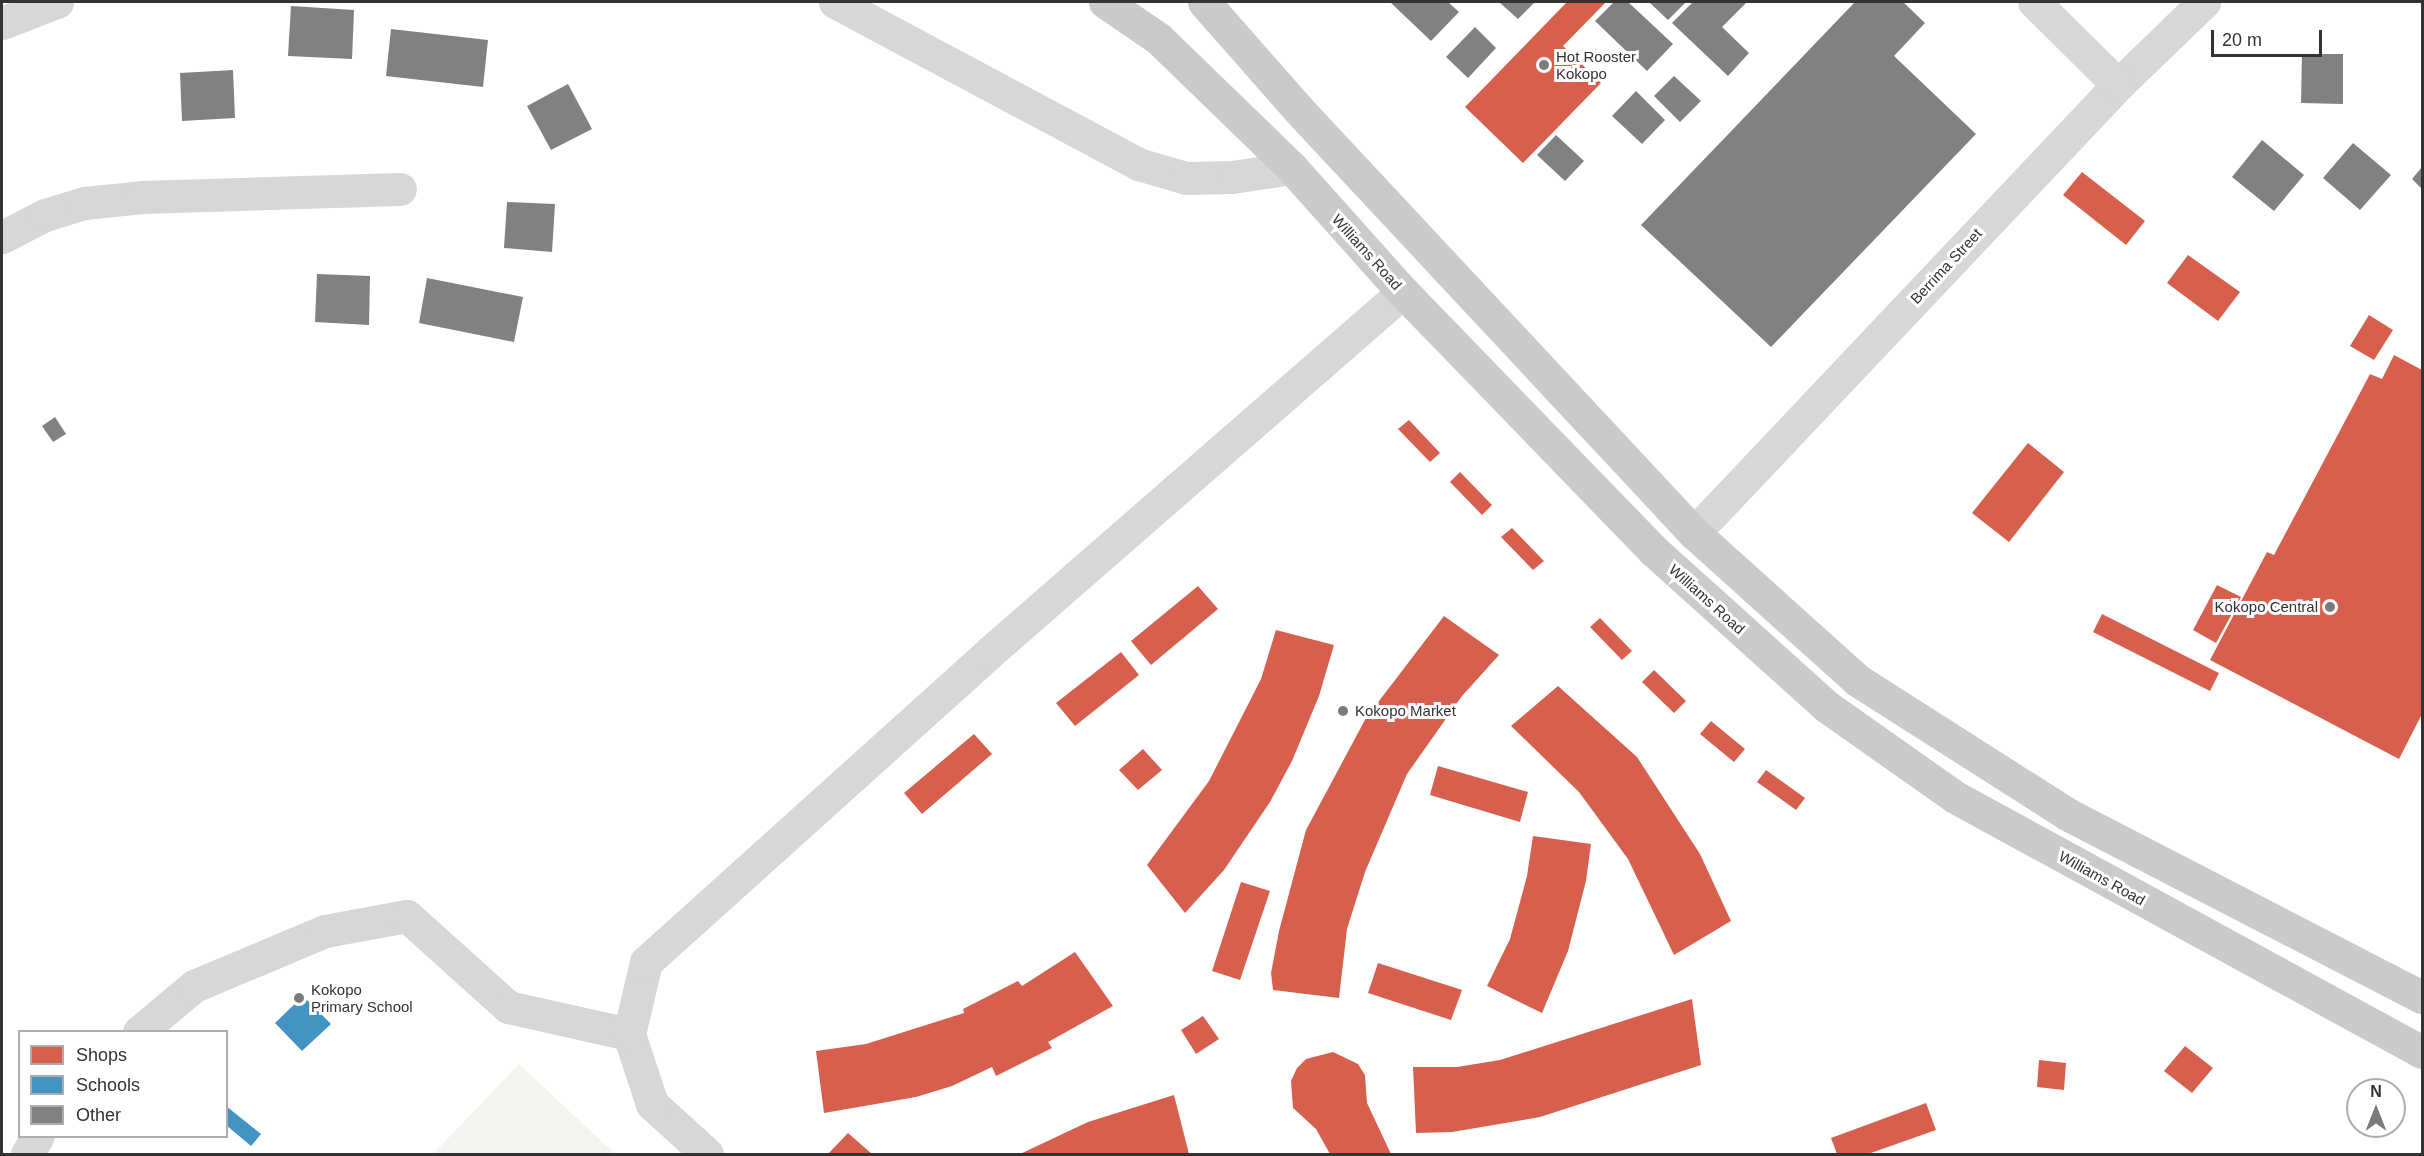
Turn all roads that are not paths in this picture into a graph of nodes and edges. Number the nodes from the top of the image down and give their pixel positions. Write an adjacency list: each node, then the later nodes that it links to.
1 (57, 2): 7 (street)
2 (835, 2): 9 (street)
3 (1105, 2): 9 (main road, Williams Road)
4 (1204, 2): 13 (main road)
5 (2034, 2): 8 (street)
6 (2204, 2): 8 (street, Berrima Street)
7 (2, 23)
8 (2118, 85): 13 (street, Berrima Street)
9 (1292, 168): 12 (main road, Williams Road)
10 (400, 189): 11 (street)
11 (2, 237)
12 (1403, 292): 16 (street); 17 (main road, Williams Road)
13 (1694, 533): 14 (main road)
14 (2422, 997)
15 (141, 1030): 16 (street)
16 (629, 1034): 20 (street)
17 (2422, 1052)
18 (37, 1138): 19 (street)
19 (27, 1155)
20 (707, 1155)

